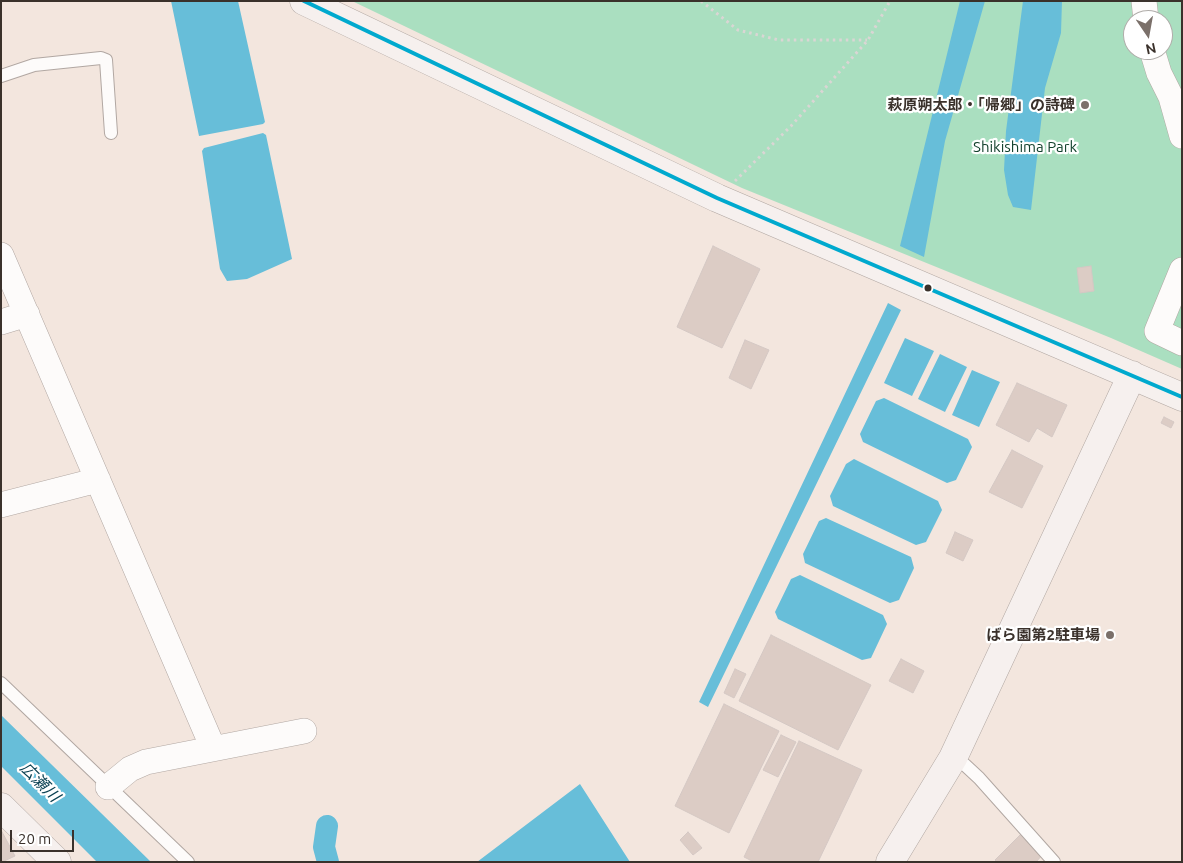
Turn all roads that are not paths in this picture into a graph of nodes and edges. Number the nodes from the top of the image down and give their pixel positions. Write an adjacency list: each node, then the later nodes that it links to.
1 (304, 1): 11 (street)
2 (1155, 60): 5 (street)
3 (1, 76): 4 (lane)
4 (111, 133)
5 (1182, 136)
6 (1, 255): 8 (street)
7 (1182, 270): 10 (street)
8 (27, 314): 9 (street); 13 (street)
9 (1, 322)
10 (1171, 344)
11 (1132, 375): 12 (street); 18 (street)
12 (1182, 398)
13 (98, 480): 14 (street); 17 (street)
14 (1, 505)
15 (1, 683): 19 (lane)
16 (304, 731): 17 (street)
17 (213, 748): 19 (street)
18 (953, 758): 23 (street); 24 (lane)
19 (108, 787): 22 (lane)
20 (1, 808): 21 (street)
21 (52, 860)
22 (188, 862)
23 (890, 862)
24 (1054, 862)

